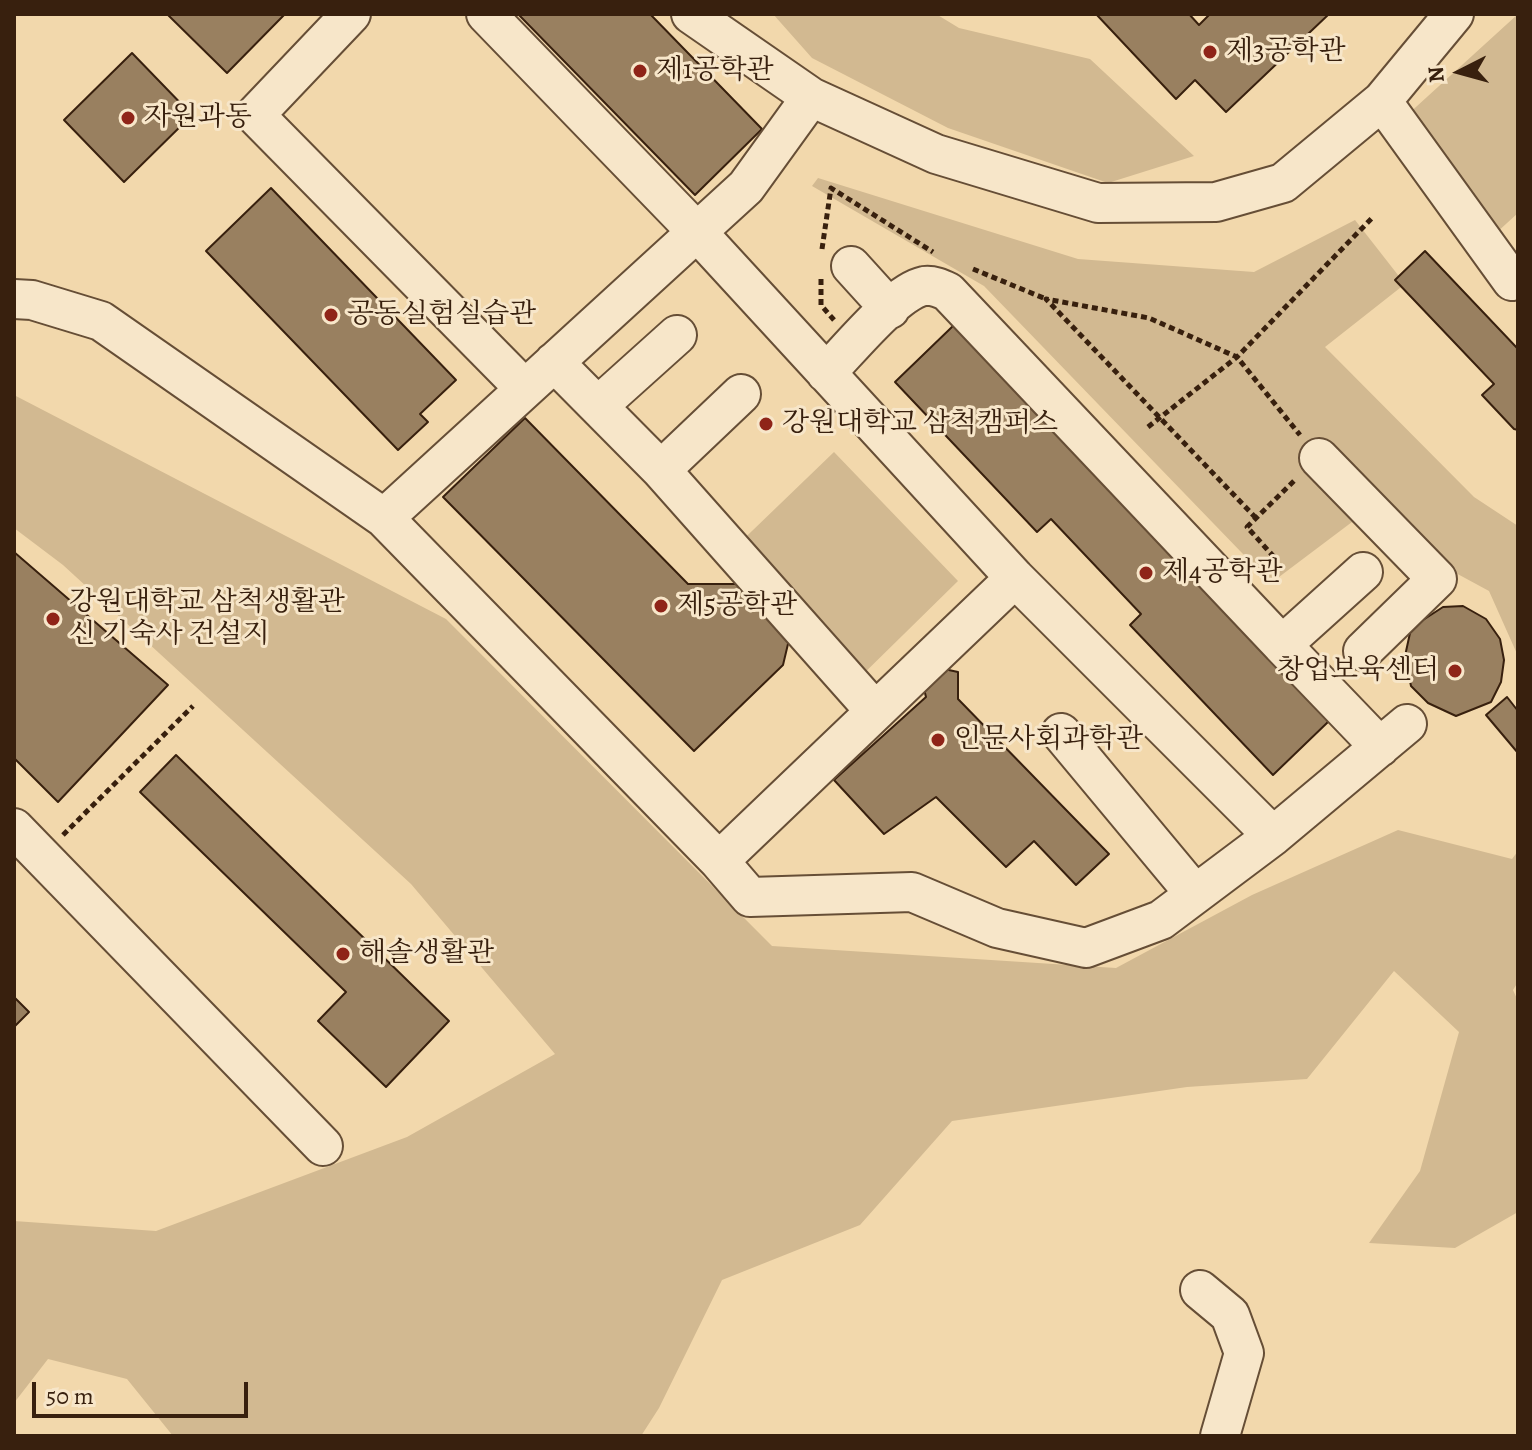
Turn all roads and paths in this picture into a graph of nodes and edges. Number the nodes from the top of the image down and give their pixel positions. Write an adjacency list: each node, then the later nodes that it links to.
1 (351, 14): 17 (street)
2 (486, 14): 8 (street)
3 (691, 14): 5 (street)
4 (1454, 14): 6 (street)
5 (811, 97): 6 (street); 8 (street)
6 (1382, 101): 10 (street)
7 (1372, 218): 14 (path)
8 (697, 232): 15 (street); 16 (street)
9 (851, 266): 12 (street)
10 (1518, 276)
11 (14, 299): 24 (street)
12 (890, 309): 16 (street); 29 (street)
13 (677, 335): 19 (street)
14 (1237, 357): 20 (path); 20 (path); 22 (path)
15 (554, 362): 17 (street); 19 (street)
16 (826, 373): 28 (street)
17 (524, 388): 24 (street)
18 (741, 394): 23 (street)
19 (598, 406): 23 (street)
20 (1160, 419): 21 (path); 25 (path)
21 (1148, 427)
22 (1319, 458): 25 (path); 30 (street)
23 (661, 470): 32 (street)
24 (384, 518): 37 (street)
25 (1256, 518): 26 (path)
26 (1274, 557)
27 (1363, 572): 29 (street)
28 (1015, 578): 32 (street); 35 (street)
29 (1282, 645): 35 (street)
30 (1363, 651)
31 (193, 706): 36 (path)
32 (875, 711): 37 (street)
33 (1061, 733): 38 (street)
34 (14, 828): 36 (street)
35 (1273, 836): 38 (street)
36 (43, 855): 39 (street)
37 (719, 861): 38 (street)
38 (1195, 894)
39 (323, 1146)
40 (1200, 1290): 41 (street)
41 (1233, 1390): 42 (street); 43 (street)
42 (1220, 1436)
43 (1247, 1436)

